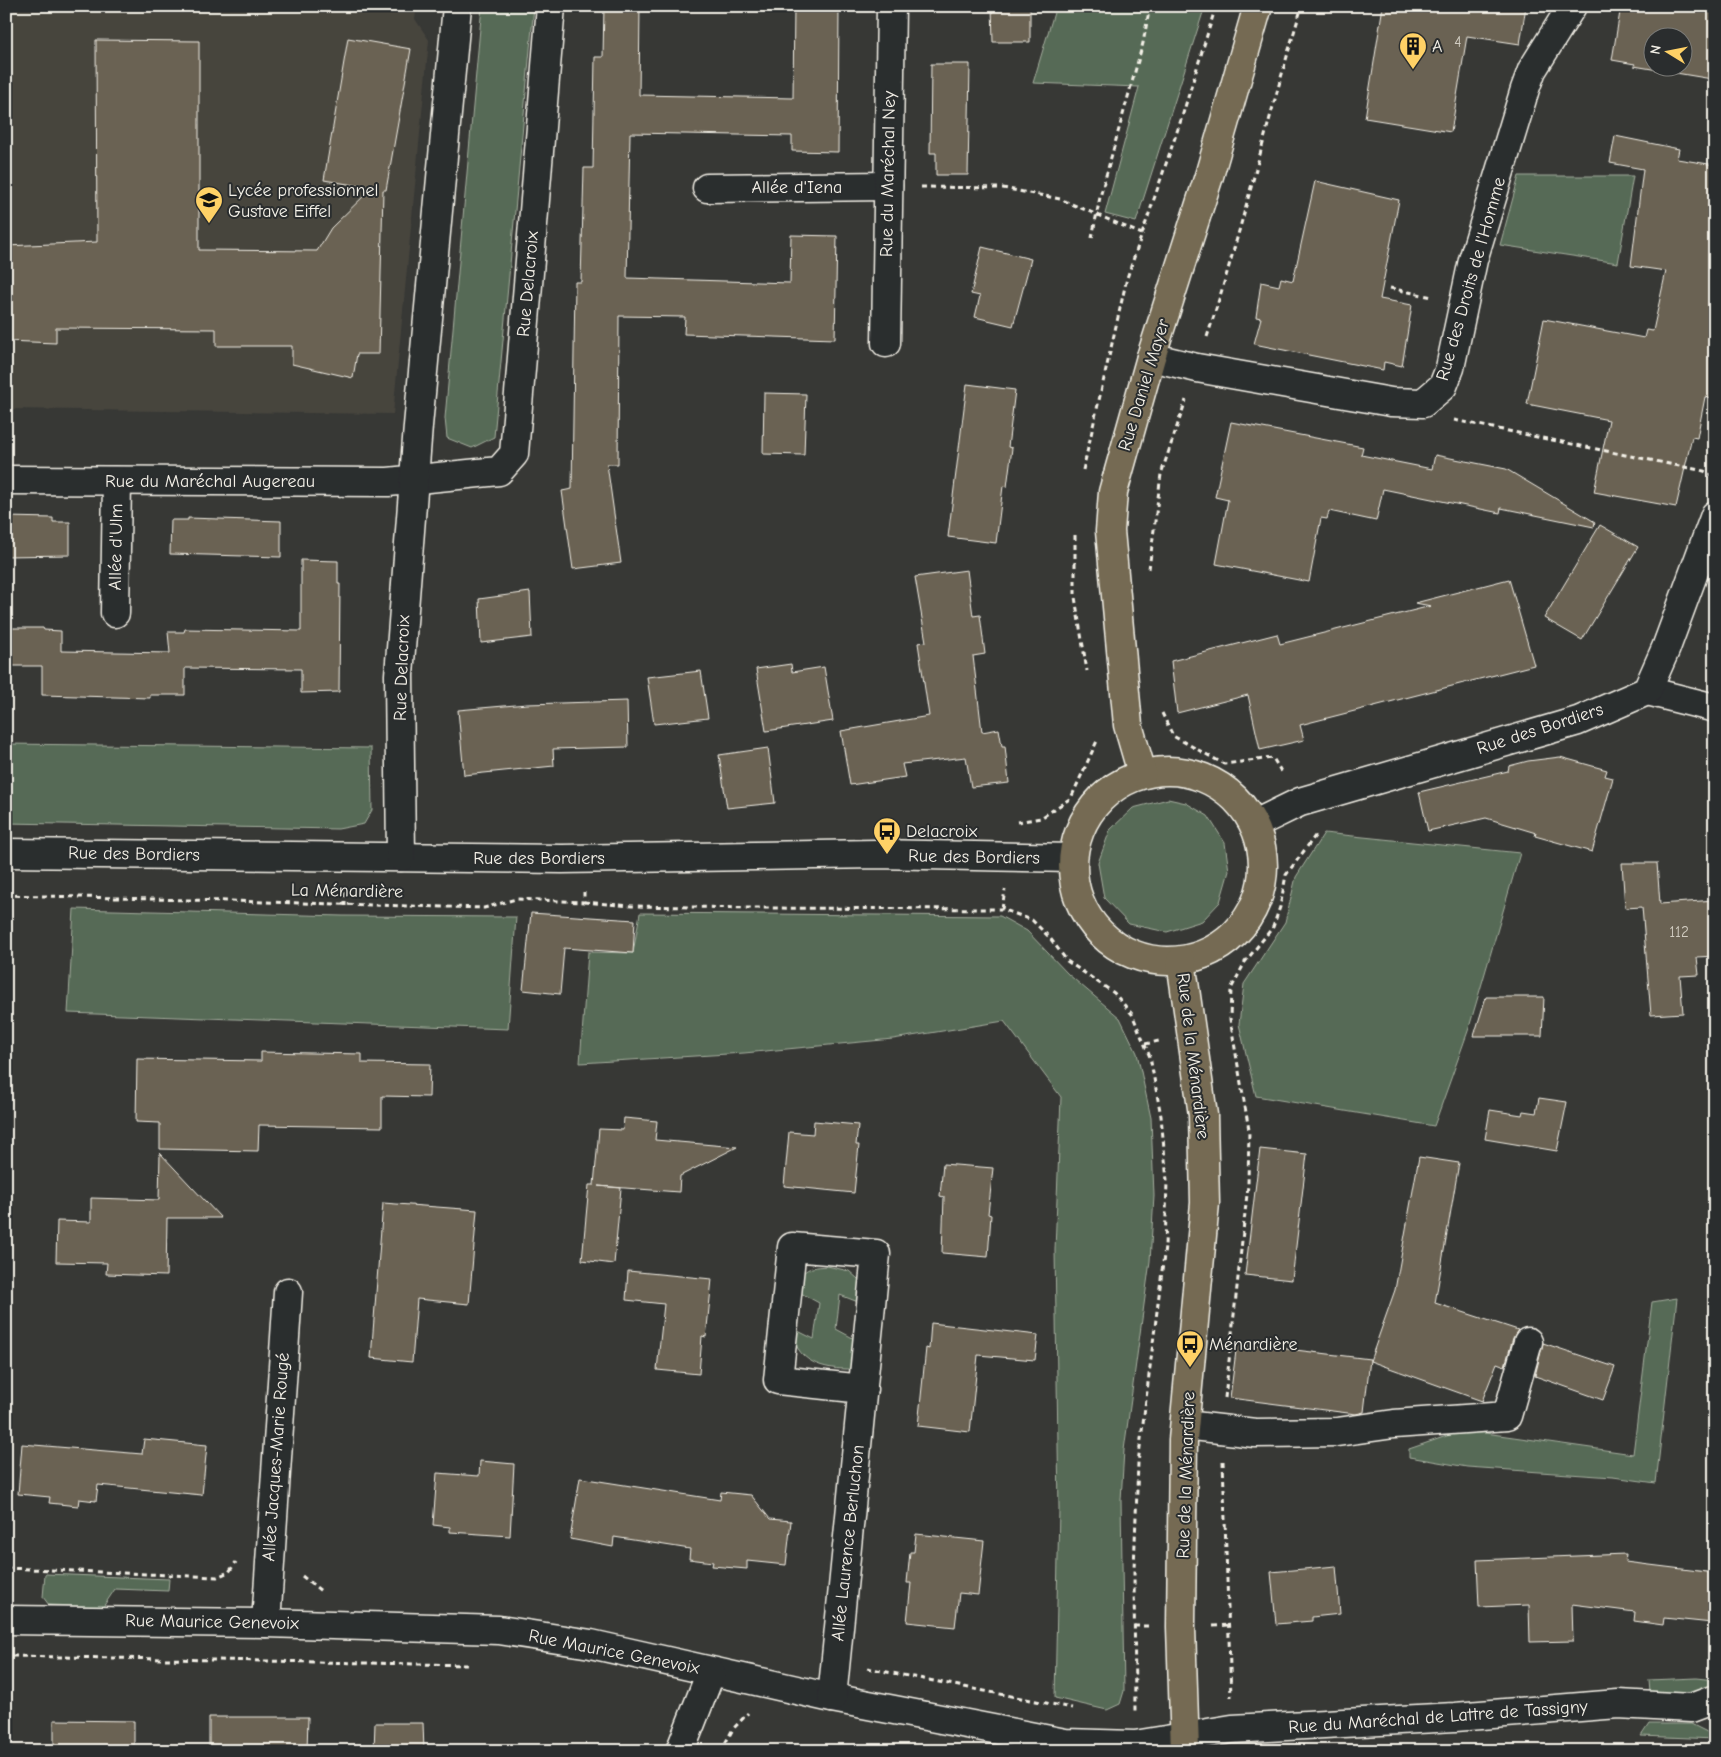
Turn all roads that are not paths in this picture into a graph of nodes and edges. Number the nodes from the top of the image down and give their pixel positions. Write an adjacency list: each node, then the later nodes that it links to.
1 (457, 6): 11 (street, Rue Delacroix)
2 (551, 6): 11 (street, Rue Delacroix)
3 (890, 6): 6 (street, Rue du Maréchal Ney)
4 (1258, 6): 9 (main road, Rue Daniel Mayer)
5 (1572, 6): 9 (street, Rue des Droits de l'Homme)
6 (888, 186): 7 (street, Allée d'Iena); 8 (street, Rue du Maréchal Ney)
7 (707, 188)
8 (886, 343)
9 (1152, 357): 17 (main road, Rue Daniel Mayer)
10 (6, 480): 12 (street, Rue du Maréchal Augereau)
11 (414, 480): 12 (street, Rue du Maréchal Augereau); 20 (street, Rue Delacroix)
12 (117, 481): 14 (street, Allée d'Ulm)
13 (1715, 515): 15 (street)
14 (115, 614)
15 (1647, 691): 16 (street); 18 (street, Rue des Bordiers)
16 (1707, 706)
17 (1142, 773): 18 (main road); 21 (main road)
18 (1255, 824): 22 (main road)
19 (6, 853): 20 (street, Rue des Bordiers)
20 (401, 857): 21 (street, Rue des Bordiers)
21 (1072, 858): 22 (main road)
22 (1181, 961): 26 (main road, Rue de la Ménardière)
23 (288, 1292): 28 (street, Allée Jacques-Marie Rougé)
24 (1528, 1342): 26 (street)
25 (863, 1389): 25 (street, Allée Laurence Berluchon); 30 (street, Allée Laurence Berluchon)
26 (1185, 1425): 33 (main road, Rue de la Ménardière)
27 (6, 1620): 28 (street, Rue Maurice Genevoix)
28 (266, 1623): 29 (street, Rue Maurice Genevoix)
29 (711, 1672): 30 (street, Rue Maurice Genevoix); 34 (street)
30 (832, 1698): 33 (street, Rue Maurice Genevoix)
31 (1703, 1703): 32 (street, Rue du Maréchal de Lattre de Tassigny); 33 (street, Rue du Maréchal de Lattre de Tassigny)
32 (1715, 1722)
33 (1185, 1744)
34 (680, 1751)

